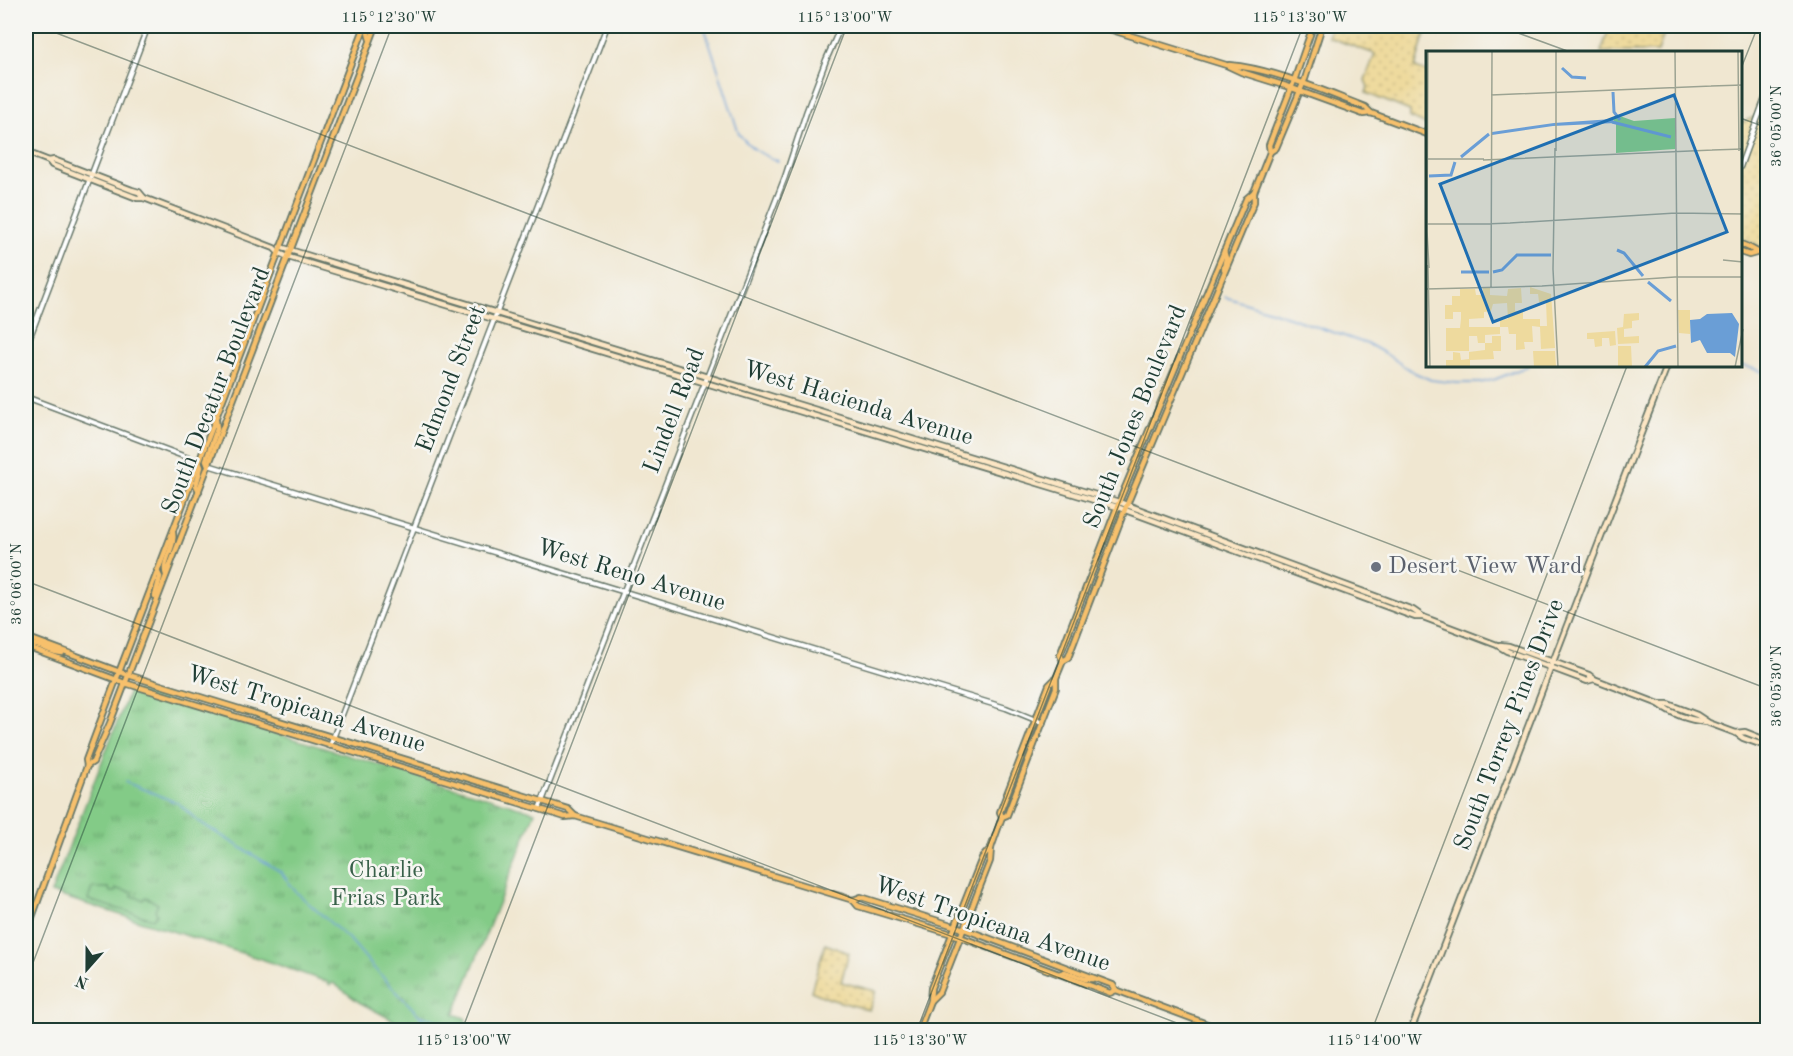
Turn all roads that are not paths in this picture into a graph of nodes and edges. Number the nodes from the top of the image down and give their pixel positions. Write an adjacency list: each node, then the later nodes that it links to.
1 (148, 26): 22 (street)
2 (364, 26): 25 (main road, South Decatur Boulevard)
3 (370, 26): 10 (main road)
4 (376, 26): 10 (main road, South Decatur Boulevard)
5 (607, 26): 36 (street, Edmond Street)
6 (841, 26): 39 (street, Lindell Road)
7 (1098, 26): 11 (main road)
8 (1313, 26): 12 (main road, South Jones Boulevard)
9 (1322, 26): 13 (main road, South Jones Boulevard)
10 (370, 40): 27 (main road, South Decatur Boulevard)
11 (1226, 65): 12 (main road); 14 (main road)
12 (1294, 81): 13 (main road); 14 (main road, South Jones Boulevard)
13 (1304, 84): 16 (main road, South Jones Boulevard); 17 (main road)
14 (1292, 88): 16 (main road); 20 (main road, South Jones Boulevard)
15 (1767, 90): 21 (street)
16 (1300, 92): 17 (main road); 20 (main road, South Jones Boulevard)
17 (1371, 113): 18 (main road)
18 (1426, 134)
19 (26, 152): 22 (main road, West Hacienda Avenue)
20 (1270, 152): 23 (main road, South Jones Boulevard)
21 (1742, 161)
22 (90, 177): 26 (main road, West Hacienda Avenue); 37 (street)
23 (1254, 192): 28 (main road, South Jones Boulevard); 35 (main road, South Jones Boulevard)
24 (1742, 245): 31 (main road)
25 (281, 246): 26 (main road); 27 (main road, West Hacienda Avenue); 29 (main road, South Decatur Boulevard)
26 (274, 248): 29 (main road, West Hacienda Avenue)
27 (291, 250): 32 (main road, South Decatur Boulevard); 34 (main road, West Hacienda Avenue)
28 (1224, 251): 35 (main road); 45 (main road, South Jones Boulevard)
29 (279, 253): 32 (main road, West Hacienda Avenue); 41 (main road, South Decatur Boulevard)
30 (1742, 253): 31 (main road)
31 (1756, 253): 33 (main road)
32 (288, 256): 34 (main road, West Hacienda Avenue); 43 (main road, South Decatur Boulevard)
33 (1767, 257)
34 (344, 270): 36 (main road, West Hacienda Avenue)
35 (1223, 274): 46 (main road, South Jones Boulevard)
36 (496, 316): 39 (main road, West Hacienda Avenue); 47 (street, Edmond Street)
37 (26, 347)
38 (1666, 368): 59 (main road, South Torrey Pines Drive)
39 (706, 380): 45 (main road, West Hacienda Avenue); 51 (street, Lindell Road)
40 (26, 397): 42 (street)
41 (216, 417): 42 (main road, South Decatur Boulevard); 43 (main road)
42 (199, 462): 44 (main road); 48 (main road, South Decatur Boulevard)
43 (208, 465): 44 (main road, South Decatur Boulevard); 47 (street, West Reno Avenue)
44 (199, 491): 50 (main road, South Decatur Boulevard)
45 (1118, 505): 46 (main road, West Hacienda Avenue); 52 (main road, South Jones Boulevard)
46 (1126, 508): 54 (main road, South Jones Boulevard); 59 (main road, West Hacienda Avenue)
47 (414, 529): 51 (street, West Reno Avenue); 69 (street, Edmond Street)
48 (173, 531): 49 (main road, South Decatur Boulevard); 50 (main road)
49 (157, 571): 53 (main road); 60 (main road, South Decatur Boulevard)
50 (166, 575): 53 (main road, South Decatur Boulevard)
51 (623, 592): 67 (street, West Reno Avenue); 79 (street, Lindell Road)
52 (1080, 603): 54 (main road); 58 (main road, South Jones Boulevard)
53 (155, 604): 61 (main road, South Decatur Boulevard)
54 (1088, 606): 58 (main road, South Jones Boulevard)
55 (26, 637): 57 (main road, West Tropicana Avenue)
56 (26, 645): 57 (main road); 63 (main road, West Tropicana Avenue)
57 (67, 653): 60 (main road, West Tropicana Avenue)
58 (1063, 661): 62 (main road, South Jones Boulevard)
59 (1552, 665): 70 (main road, West Hacienda Avenue); 96 (main road, South Torrey Pines Drive)
60 (119, 672): 61 (main road, West Tropicana Avenue); 63 (main road, South Decatur Boulevard)
61 (128, 675): 64 (main road, South Decatur Boulevard); 65 (main road, West Tropicana Avenue)
62 (1056, 678): 67 (main road, South Jones Boulevard); 68 (main road, South Jones Boulevard)
63 (116, 680): 64 (main road, West Tropicana Avenue); 74 (main road, South Decatur Boulevard)
64 (125, 683): 66 (main road, West Tropicana Avenue); 74 (main road, South Decatur Boulevard)
65 (247, 712): 66 (main road); 69 (main road, West Tropicana Avenue)
66 (245, 720): 71 (main road, West Tropicana Avenue)
67 (1035, 720): 68 (street, West Reno Avenue); 82 (main road, South Jones Boulevard)
68 (1043, 723): 82 (main road, South Jones Boulevard)
69 (333, 738): 71 (street, Edmond Street); 72 (main road, West Tropicana Avenue)
70 (1766, 742)
71 (330, 746): 73 (main road, West Tropicana Avenue)
72 (391, 755): 73 (main road); 75 (main road, West Tropicana Avenue)
73 (389, 764): 77 (main road, West Tropicana Avenue)
74 (87, 766): 87 (main road, South Decatur Boulevard)
75 (462, 777): 76 (main road, West Tropicana Avenue); 77 (main road)
76 (468, 779): 78 (main road); 79 (main road, West Tropicana Avenue)
77 (459, 785): 78 (main road, West Tropicana Avenue)
78 (466, 787): 80 (main road, West Tropicana Avenue)
79 (542, 801): 80 (street, Lindell Road); 81 (main road, West Tropicana Avenue)
80 (539, 809): 81 (main road, West Tropicana Avenue)
81 (575, 816): 84 (main road, West Tropicana Avenue)
82 (1002, 817): 83 (main road, South Jones Boulevard)
83 (990, 848): 85 (main road, South Jones Boulevard); 86 (main road, South Jones Boulevard)
84 (853, 900): 85 (main road, West Tropicana Avenue); 88 (main road, West Tropicana Avenue)
85 (955, 926): 86 (main road, West Tropicana Avenue); 88 (main road, South Jones Boulevard)
86 (964, 929): 89 (main road, South Jones Boulevard); 91 (main road, West Tropicana Avenue)
87 (26, 934)
88 (952, 934): 89 (main road, West Tropicana Avenue); 93 (main road, South Jones Boulevard)
89 (960, 937): 90 (main road, West Tropicana Avenue); 93 (main road, South Jones Boulevard)
90 (1059, 974): 91 (main road); 92 (main road, West Tropicana Avenue)
91 (1096, 978): 92 (main road, West Tropicana Avenue)
92 (1116, 990): 95 (main road, West Tropicana Avenue)
93 (930, 1001): 94 (main road, South Jones Boulevard)
94 (919, 1030)
95 (1223, 1030)
96 (1411, 1030)

